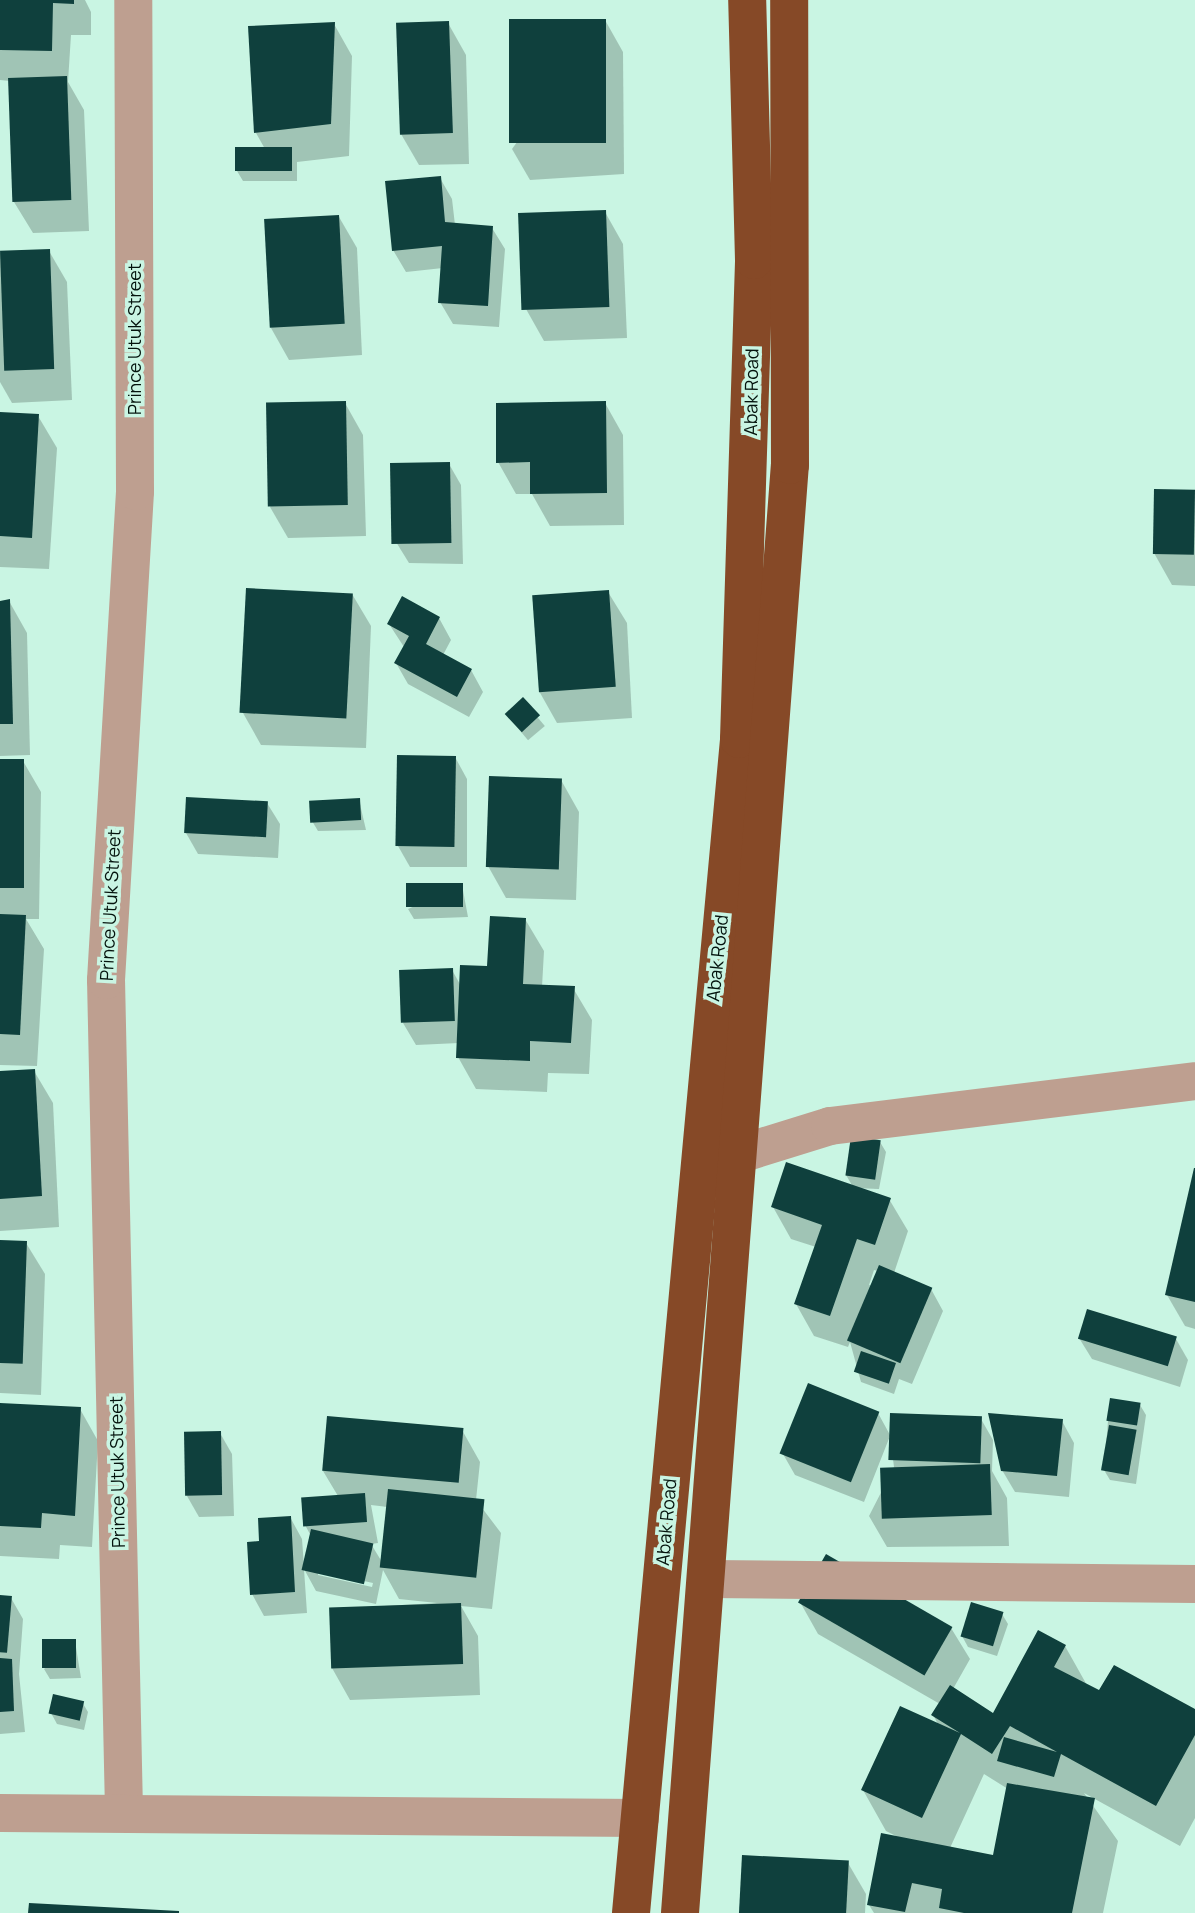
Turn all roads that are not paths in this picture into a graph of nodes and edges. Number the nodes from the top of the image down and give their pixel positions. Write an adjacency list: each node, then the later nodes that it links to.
1 (133, 0): 8 (street, Prince Utuk Street)
2 (747, 0): 10 (highway, Abak Road)
3 (789, 0): 5 (highway, Abak Road)
4 (1195, 1081): 5 (street)
5 (740, 1154): 6 (highway, Abak Road)
6 (709, 1579): 7 (street); 12 (highway, Abak Road)
7 (1195, 1584)
8 (124, 1811): 9 (street); 10 (street)
9 (0, 1813)
10 (640, 1818): 11 (highway, Abak Road)
11 (631, 1913)
12 (680, 1913)

